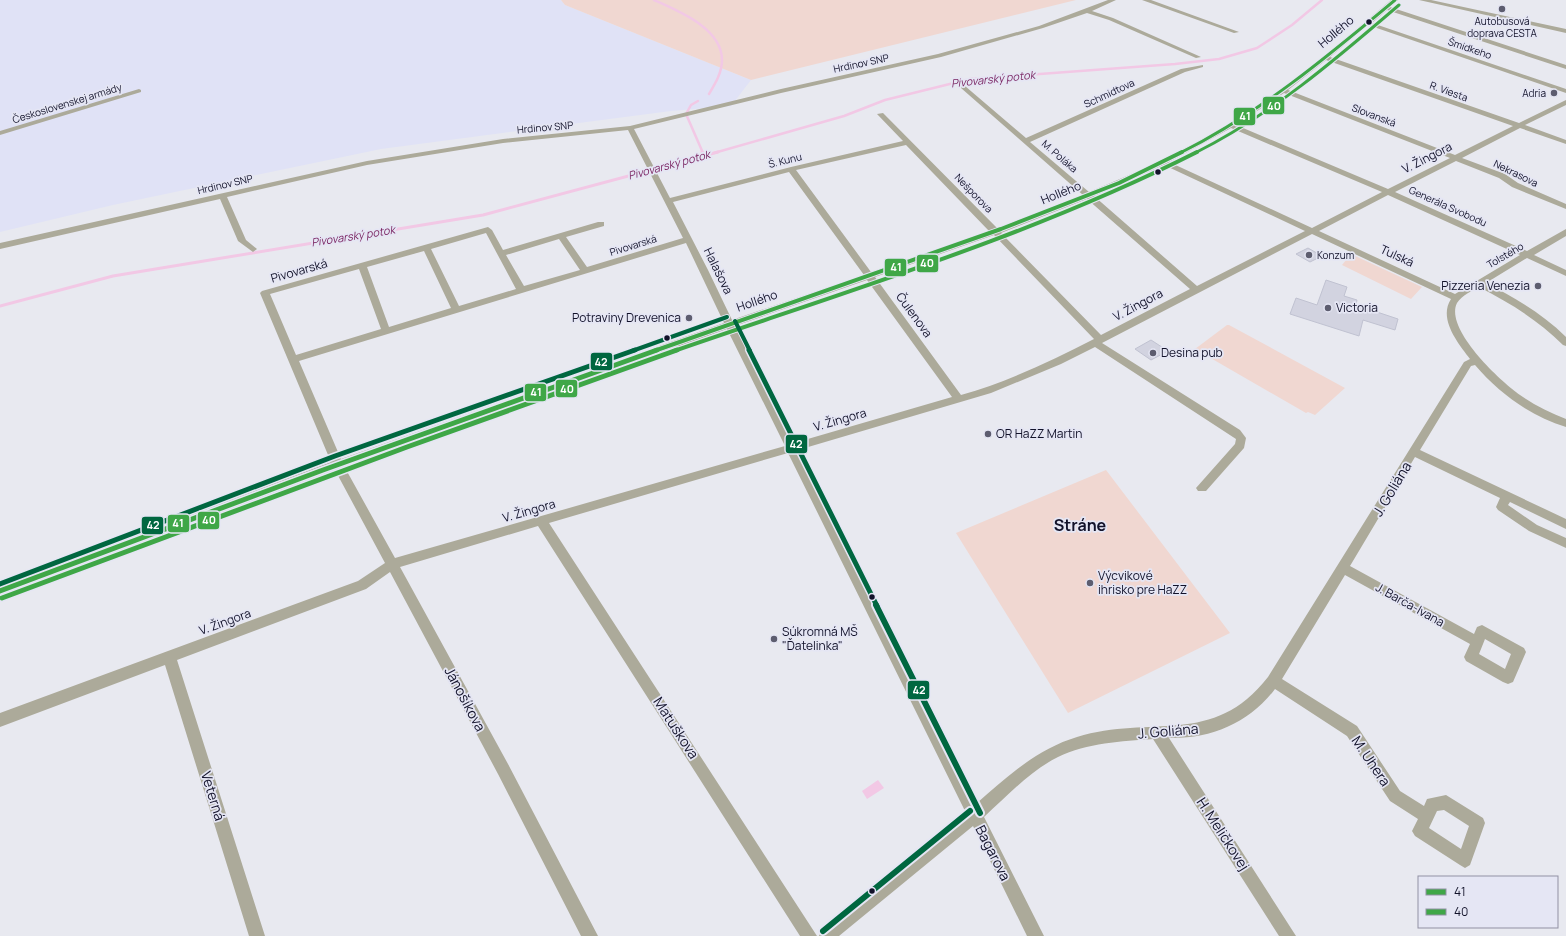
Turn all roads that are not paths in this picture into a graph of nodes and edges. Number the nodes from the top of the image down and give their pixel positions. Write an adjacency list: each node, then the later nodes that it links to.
1 (1113, 0): 6 (street, Hrdinov SNP)
2 (1145, 0): 9 (street)
3 (1395, 0): 5 (street, Hollého)
4 (1422, 0): 8 (street)
5 (1386, 8): 7 (street, Hollého); 13 (street)
6 (1087, 11): 10 (street); 22 (street, Hrdinov SNP)
7 (1368, 23): 11 (street, Hollého); 17 (street, Šmidkeho)
8 (1566, 31)
9 (1236, 32)
10 (1198, 57)
11 (1326, 58): 16 (street, Hollého); 21 (street, R. Viesta)
12 (1201, 66): 25 (street, Schmidtova)
13 (1566, 67)
14 (964, 87): 25 (street, M. Poláka)
15 (139, 91): 23 (street, Československej armády)
16 (1285, 91): 20 (street, Hollého); 27 (street, Slovanská)
17 (1566, 91)
18 (1566, 102): 21 (street, V. Žingora)
19 (881, 114): 24 (street, Nešporova)
20 (1231, 125): 28 (street, Hollého); 30 (street, Generála Svobodu)
21 (1518, 126): 26 (street, R. Viesta); 27 (street, V. Žingora)
22 (630, 128): 31 (street, Hrdinov SNP); 33 (street, Halašova)
23 (0, 133)
24 (908, 142): 29 (street, Š. Kunu); 37 (street, Nešporova)
25 (1026, 142): 32 (street, M. Poláka)
26 (1566, 142)
27 (1456, 157): 30 (street, V. Žingora); 34 (street, Nekrasova)
28 (1164, 162): 32 (street, Hollého); 36 (street, Tulská)
29 (791, 169): 33 (street, Š. Kunu); 49 (street, Čulenova)
30 (1388, 192): 36 (street, V. Žingora); 45 (street, Generála Svobodu)
31 (222, 195): 41 (street, Hrdinov SNP); 43 (street)
32 (1089, 196): 37 (street, Hollého); 52 (street, M. Poláka)
33 (667, 201): 40 (street, Halašova)
34 (1566, 207)
35 (601, 224): 39 (street)
36 (1312, 231): 52 (street, V. Žingora); 53 (street, Tulská)
37 (996, 232): 49 (street, Hollého); 57 (street, Nešporova)
38 (1566, 232): 45 (street, Tolstého)
39 (561, 236): 44 (street); 47 (street)
40 (687, 240): 47 (street, Pivovarská); 55 (street, Halašova)
41 (0, 246)
42 (426, 247): 44 (street, Pivovarská); 46 (street, Pivovarská); 54 (street)
43 (253, 249)
44 (502, 253): 51 (street, Pivovarská)
45 (1528, 255): 48 (street, Generála Svobodu); 50 (street, Tolstého)
46 (362, 265): 56 (street); 59 (street, Pivovarská)
47 (585, 271): 51 (street, Pivovarská)
48 (1566, 273)
49 (870, 276): 55 (street, Hollého); 61 (street, Čulenova)
50 (1479, 283): 53 (street, Tolstého); 58 (street)
51 (521, 290): 54 (street, Pivovarská)
52 (1197, 290): 57 (street, V. Žingora)
53 (1456, 298): 60 (street)
54 (456, 310): 56 (street, Pivovarská)
55 (729, 324): 63 (street, Halašova); 65 (street, Hollého)
56 (386, 331): 59 (street, Pivovarská)
57 (1098, 341): 61 (street, V. Žingora); 66 (street, Nešporova)
58 (1566, 343)
59 (293, 359): 65 (street, Pivovarská)
60 (1478, 360): 62 (street); 64 (street, J. Goliána)
61 (959, 399): 63 (street, V. Žingora)
62 (1566, 423)
63 (791, 448): 68 (street, V. Žingora); 79 (street, Bagarova)
64 (1414, 452): 67 (street); 72 (street, J. Goliána)
65 (337, 463): 71 (street, Jánošíkova); 73 (street, Hollého)
66 (1202, 488)
67 (1507, 496): 69 (street); 70 (street)
68 (541, 521): 71 (street, V. Žingora); 83 (street, Matuškova)
69 (1566, 524)
70 (1566, 543)
71 (392, 564): 75 (street, V. Žingora); 82 (street, Jánošíkova)
72 (1343, 568): 74 (street, J. Barča-Ivana); 76 (street, J. Goliána)
73 (0, 591)
74 (1477, 642)
75 (169, 657): 77 (street, V. Žingora); 81 (street, Veterná)
76 (1273, 681): 78 (street, J. Goliána); 80 (street, M. Uhera)
77 (0, 720)
78 (1157, 732): 79 (street, J. Goliána); 86 (street, H. Meličkovej)
79 (974, 816): 84 (street, J. Goliána); 85 (street, Bagarova)
80 (1427, 816)
81 (257, 936)
82 (590, 936)
83 (809, 936)
84 (827, 936)
85 (1036, 936)
86 (1288, 936)

